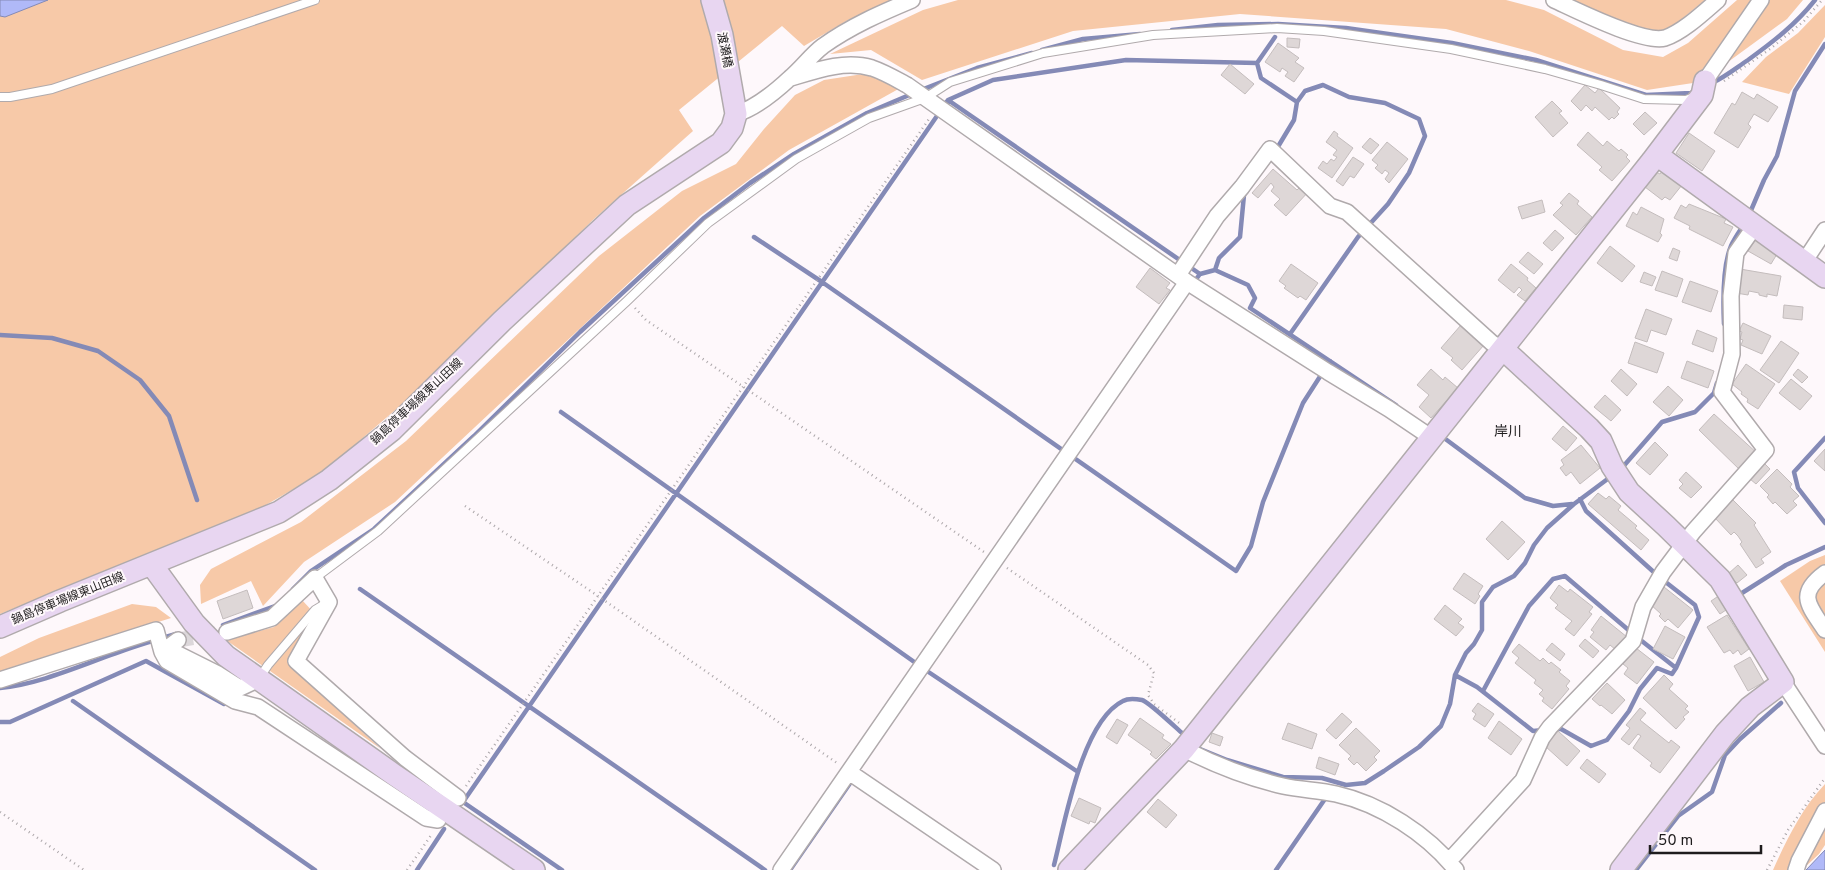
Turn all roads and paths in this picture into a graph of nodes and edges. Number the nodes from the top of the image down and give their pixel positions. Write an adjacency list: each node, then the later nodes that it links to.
1 (315, 0): 10 (lane)
2 (712, 0): 12 (street, 渡瀬橋)
3 (912, 0): 8 (street)
4 (1554, 0): 5 (street)
5 (1718, 0)
6 (1761, 0): 9 (street)
7 (1822, 0): 9 (path)
8 (791, 78): 11 (street); 12 (street)
9 (1703, 88): 11 (lane); 14 (street)
10 (0, 97)
11 (925, 98): 13 (street); 20 (lane)
12 (734, 107): 27 (street, 鍋島停車場線東山田線)
13 (941, 110): 18 (street); 22 (path)
14 (1657, 155): 15 (street); 21 (street)
15 (1748, 221): 17 (street); 25 (street)
16 (1825, 230): 17 (street)
17 (1804, 262): 19 (street)
18 (1186, 275): 21 (street); 23 (street); 26 (street)
19 (1825, 277)
20 (628, 301): 22 (path); 29 (lane)
21 (1503, 349): 23 (street); 25 (street)
22 (744, 386): 26 (path); 30 (path)
23 (1436, 433): 40 (street)
24 (465, 506): 30 (path)
25 (1685, 544): 39 (street); 48 (street)
26 (1001, 563): 40 (path); 42 (street)
27 (152, 565): 32 (street, 鍋島停車場線東山田線); 37 (street)
28 (1825, 573): 33 (street)
29 (315, 578): 31 (street); 34 (street)
30 (598, 596): 42 (path); 44 (path)
31 (329, 602): 37 (lane); 44 (street)
32 (0, 627)
33 (1825, 630)
34 (227, 632)
35 (178, 640): 36 (street)
36 (161, 649): 37 (street); 38 (street); 47 (street)
37 (259, 679): 51 (street)
38 (0, 680)
39 (1783, 682): 41 (street); 55 (street)
40 (1189, 742): 48 (street); 54 (street)
41 (1825, 746)
42 (854, 775): 52 (street); 53 (street)
43 (1825, 778): 56 (path)
44 (458, 798)
45 (1825, 811): 57 (street)
46 (0, 812): 49 (path)
47 (438, 820): 50 (path)
48 (1452, 866)
49 (84, 870)
50 (407, 870)
51 (534, 870)
52 (781, 870)
53 (993, 870)
54 (1069, 870)
55 (1620, 870)
56 (1767, 870)
57 (1796, 870)

